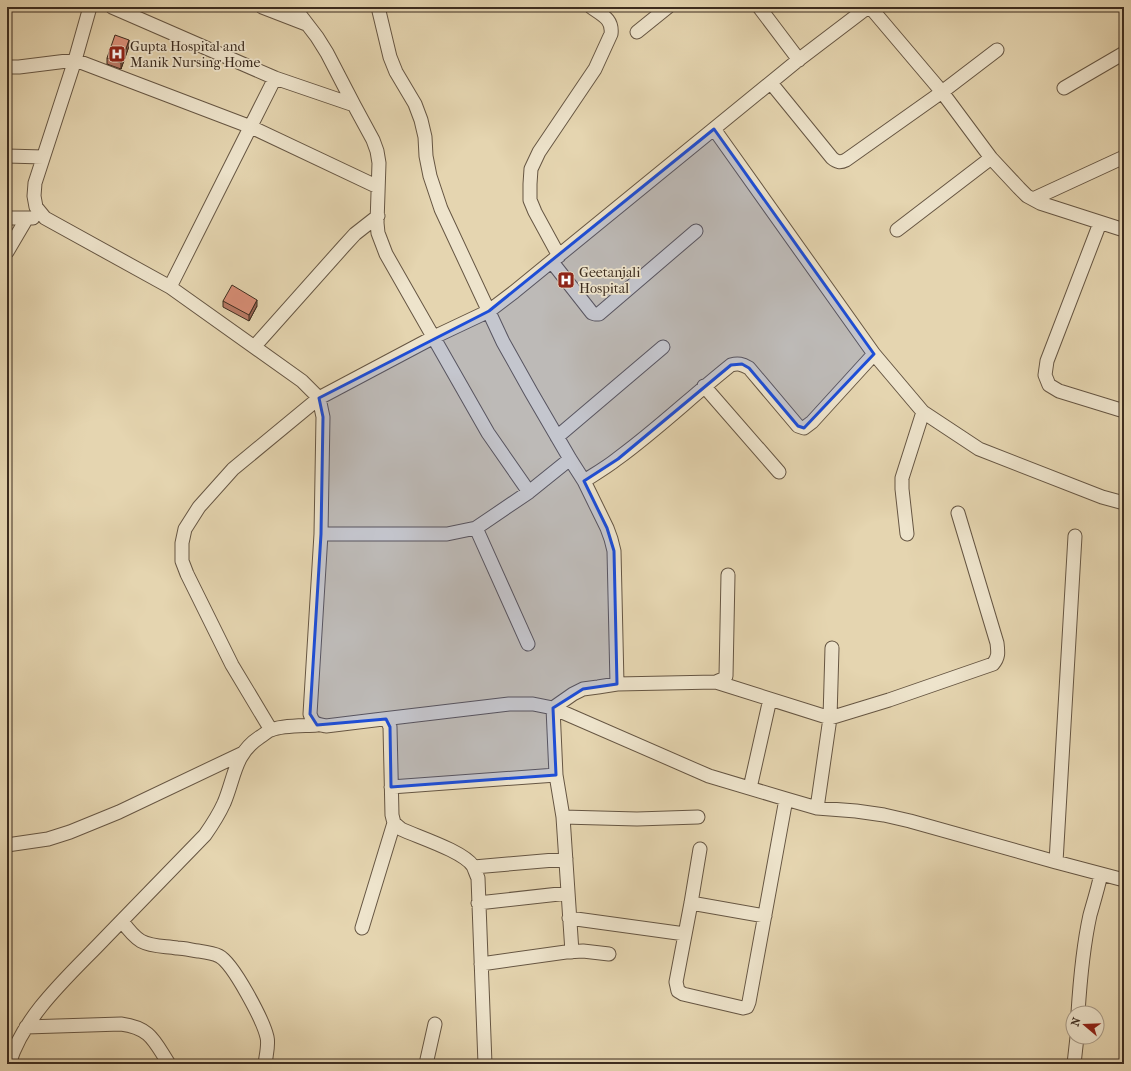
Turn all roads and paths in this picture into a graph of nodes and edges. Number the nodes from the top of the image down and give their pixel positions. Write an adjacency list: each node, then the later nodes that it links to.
1 (90, 7): 14 (street)
2 (112, 7): 17 (street)
3 (262, 7): 10 (street)
4 (294, 7): 10 (street)
5 (378, 7): 41 (street)
6 (591, 7): 39 (street)
7 (668, 7): 11 (street)
8 (759, 7): 15 (street)
9 (869, 7): 15 (street); 20 (street)
10 (308, 25): 21 (street)
11 (637, 32)
12 (998, 50): 20 (street)
13 (1124, 53): 19 (street)
14 (75, 60): 16 (street); 22 (street); 25 (street)
15 (799, 60): 18 (street)
16 (7, 67)
17 (275, 78): 21 (street); 22 (street)
18 (771, 82): 20 (street); 23 (street)
19 (1064, 88)
20 (942, 92): 27 (street)
21 (354, 106): 28 (street)
22 (251, 127): 28 (street); 40 (street)
23 (714, 129): 39 (street); 45 (street)
24 (7, 156): 25 (street)
25 (43, 157): 33 (street)
26 (1124, 157): 29 (street)
27 (991, 158): 29 (street); 35 (street)
28 (378, 187): 30 (street)
29 (1033, 199): 34 (street)
30 (378, 216): 42 (street); 43 (street)
31 (7, 218): 32 (street)
32 (27, 218): 33 (street); 38 (street)
33 (45, 218): 40 (street)
34 (1100, 223): 36 (street); 48 (street)
35 (897, 230)
36 (1124, 230)
37 (696, 231): 39 (street)
38 (7, 252)
39 (555, 259): 41 (street)
40 (170, 287): 43 (street)
41 (489, 311): 42 (street); 50 (street)
42 (434, 337): 47 (street); 54 (street)
43 (254, 347): 47 (street)
44 (663, 347): 50 (street)
45 (874, 354): 46 (street); 49 (street)
46 (704, 386): 52 (street); 53 (street)
47 (319, 398): 58 (street); 71 (street)
48 (1124, 411)
49 (923, 412): 55 (street); 59 (street)
50 (557, 437): 51 (street)
51 (570, 460): 53 (street); 54 (street)
52 (779, 472)
53 (584, 482): 65 (street)
54 (529, 492): 57 (street)
55 (1124, 503)
56 (958, 513): 68 (street)
57 (476, 528): 58 (street); 62 (street)
58 (321, 534): 70 (street)
59 (907, 534)
60 (1075, 536): 84 (street)
61 (728, 575): 64 (street)
62 (528, 644)
63 (832, 648): 68 (street)
64 (716, 682): 65 (street); 66 (street)
65 (617, 684): 67 (street)
66 (770, 699): 68 (street); 75 (street)
67 (553, 708): 69 (street); 73 (street); 75 (street)
68 (830, 718): 77 (street)
69 (383, 719): 70 (street); 74 (street)
70 (317, 725): 71 (street)
71 (271, 730): 72 (street)
72 (243, 753): 81 (street); 93 (street)
73 (556, 775): 74 (street); 78 (street)
74 (392, 787): 80 (street)
75 (750, 788): 76 (street)
76 (786, 799): 77 (street); 91 (street)
77 (817, 808): 84 (street)
78 (563, 817): 79 (street); 83 (street)
79 (698, 817)
80 (394, 823): 85 (street); 94 (street)
81 (7, 845)
82 (700, 849): 90 (street)
83 (566, 859): 85 (street); 88 (street)
84 (1056, 862): 86 (street)
85 (474, 867): 89 (street)
86 (1101, 874): 87 (street); 99 (street)
87 (1124, 880)
88 (568, 892): 89 (street); 92 (street)
89 (478, 903): 98 (street)
90 (691, 903): 91 (street); 95 (street)
91 (765, 916): 95 (street)
92 (569, 918): 95 (street); 96 (street)
93 (122, 921): 101 (street); 106 (street)
94 (362, 928)
95 (685, 934)
96 (572, 952): 97 (street); 98 (street)
97 (610, 954)
98 (481, 964): 108 (street)
99 (1079, 1005)
100 (435, 1024): 107 (street)
101 (26, 1027): 102 (street); 105 (street)
102 (13, 1038): 104 (street)
103 (1076, 1045): 109 (street)
104 (9, 1064)
105 (169, 1064)
106 (265, 1064)
107 (426, 1064)
108 (485, 1064)
109 (1074, 1064)

